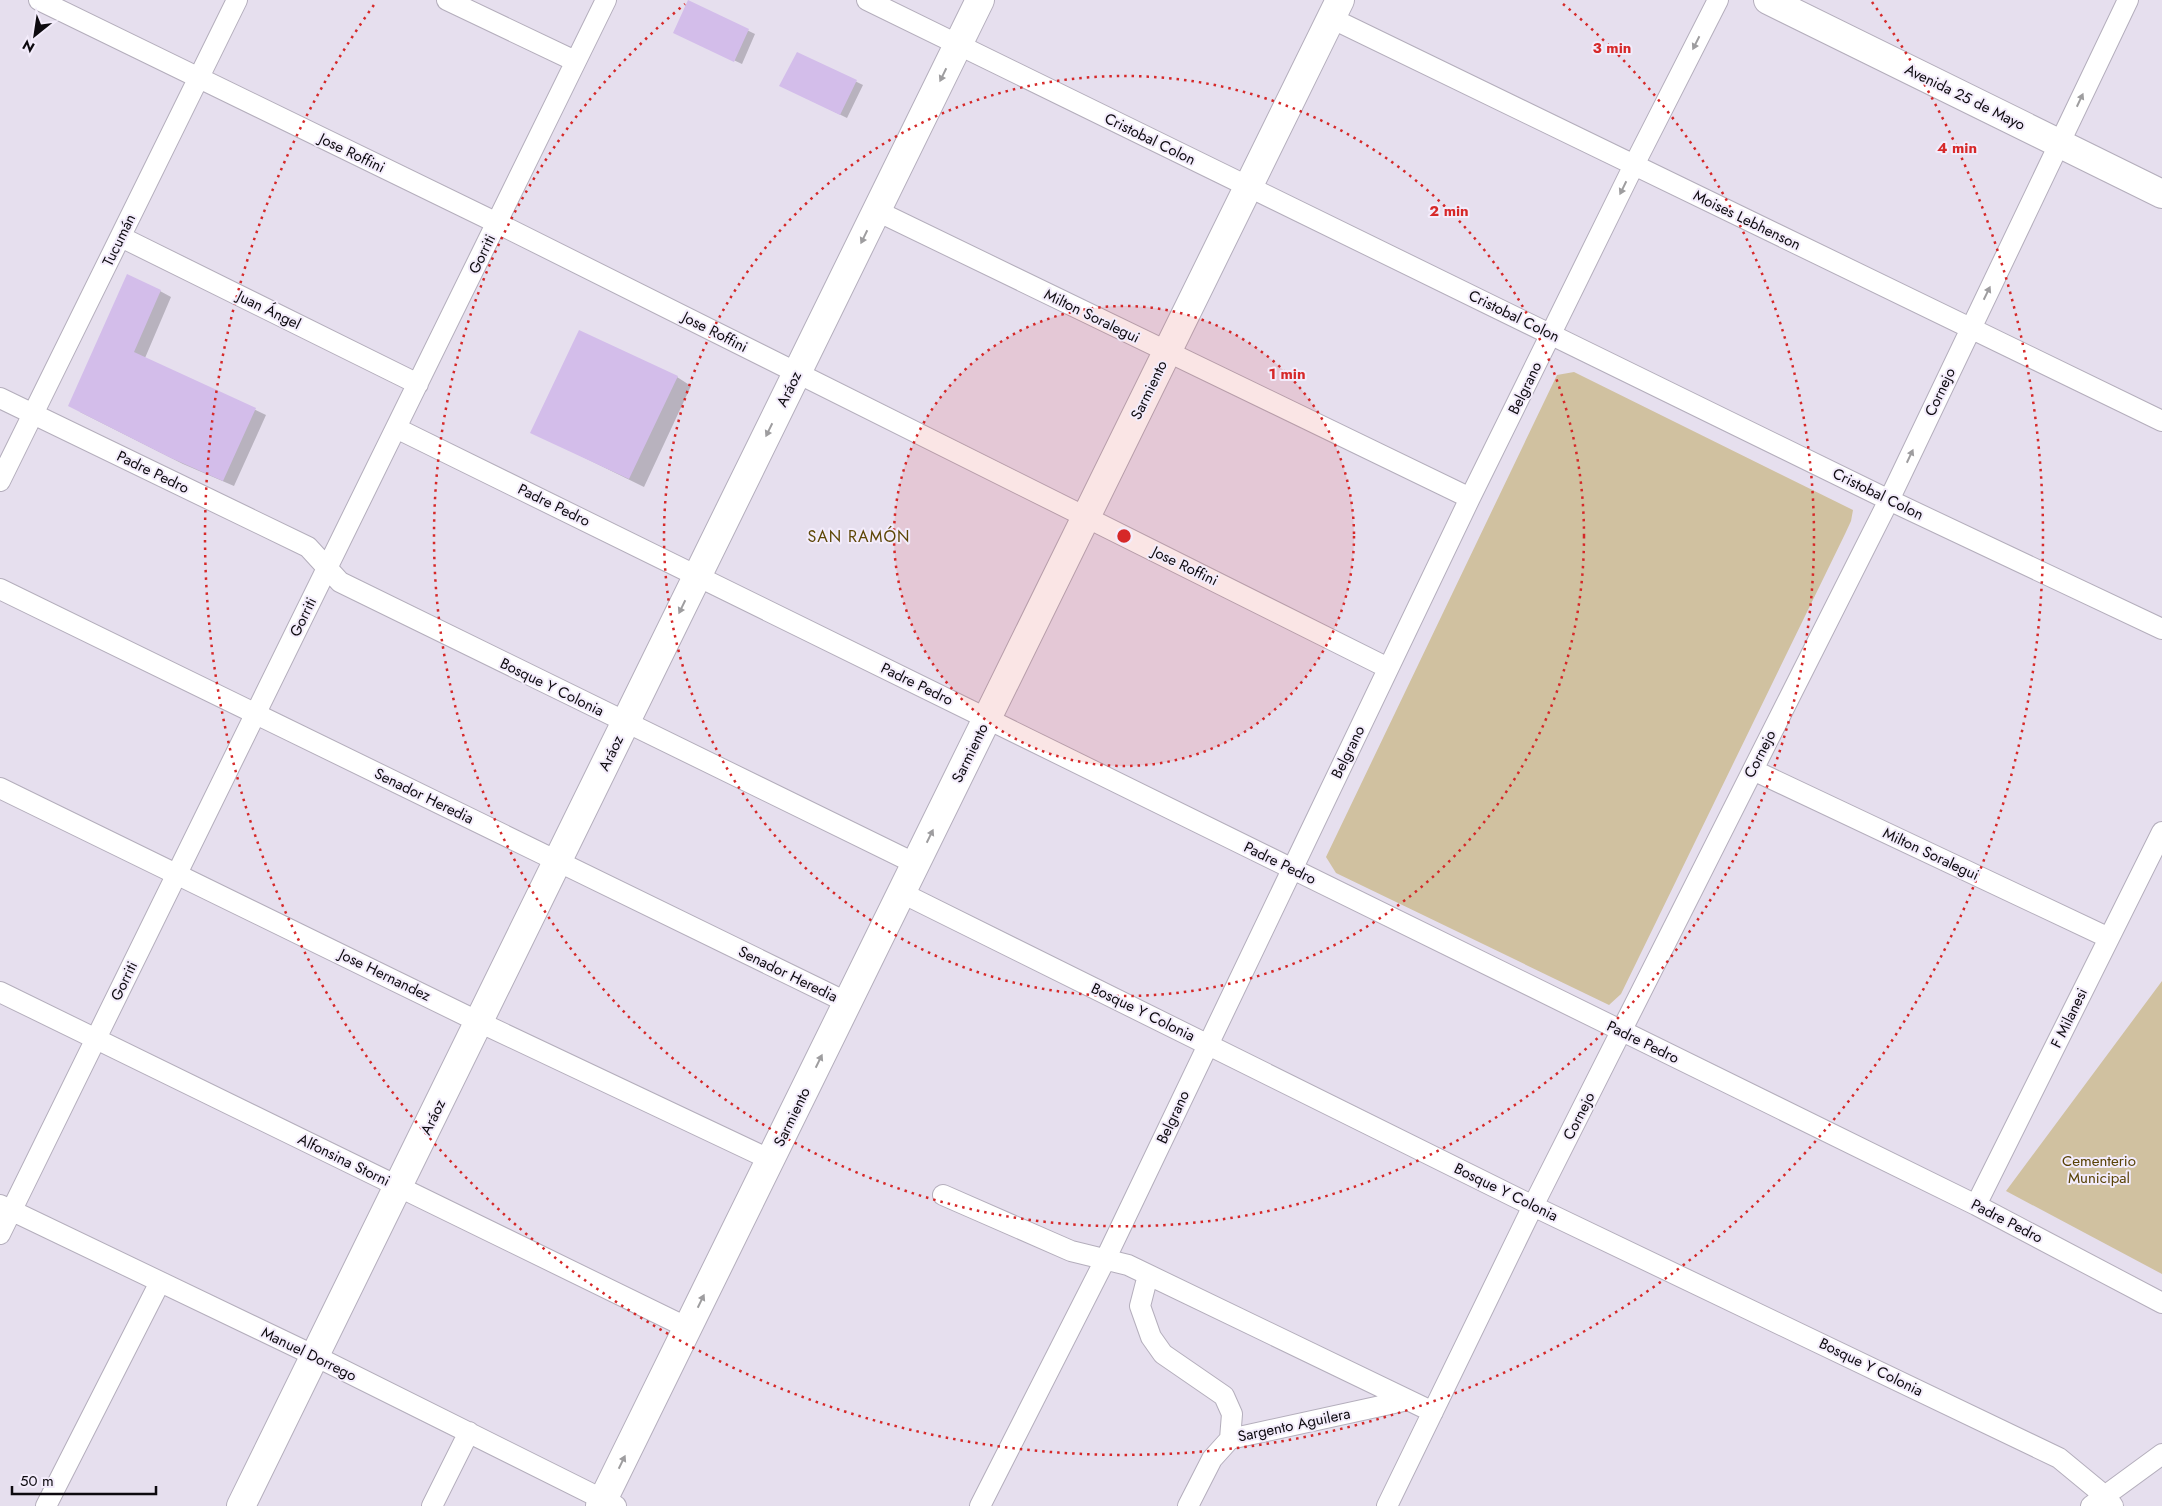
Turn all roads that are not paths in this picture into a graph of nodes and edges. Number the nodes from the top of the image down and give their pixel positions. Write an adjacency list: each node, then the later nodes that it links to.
1 (39, 0): 13 (street, Jose Roffini)
2 (237, 0): 13 (street, Tucumán)
3 (447, 0): 12 (street)
4 (606, 0): 12 (street, Gorriti)
5 (867, 0): 11 (street, Cristobal Colon)
6 (980, 0): 11 (street, Aráoz)
7 (1718, 0): 15 (street, Belgrano, one-way to 15)
8 (1768, 0): 14 (street, Avenida 25 de Mayo)
9 (2128, 0): 14 (street, Cornejo, one-way to 9)
10 (1336, 9): 15 (street, Moises Lebhenson); 16 (street, Sarmiento)
11 (958, 45): 16 (street, Cristobal Colon); 18 (street, Aráoz, one-way to 18)
12 (575, 61): 19 (street, Gorriti)
13 (198, 79): 19 (street, Jose Roffini); 20 (street, Tucumán)
14 (2060, 144): 17 (street, Avenida 25 de Mayo); 21 (street, Cornejo, one-way to 14)
15 (1634, 165): 21 (street, Moises Lebhenson); 22 (street, Belgrano, one-way to 22)
16 (1248, 187): 22 (street, Cristobal Colon); 23 (street, Sarmiento)
17 (2162, 194)
18 (877, 212): 23 (street, Milton Soralegui); 24 (street, Aráoz, one-way to 24)
19 (497, 223): 24 (street, Jose Roffini); 25 (street, Gorriti)
20 (121, 237): 25 (street, Juan Ángel); 27 (street, Tucumán)
21 (1970, 329): 28 (street, Moises Lebhenson); 32 (street, Cornejo, one-way to 21)
22 (1551, 334): 31 (street, Belgrano); 32 (street, Cristobal Colon)
23 (1168, 352): 31 (street, Milton Soralegui); 33 (street, Sarmiento)
24 (797, 373): 33 (street, Jose Roffini); 35 (street, Aráoz, one-way to 35)
25 (418, 384): 29 (street, Gorriti)
26 (0, 398): 27 (street, Padre Pedro)
27 (33, 414): 30 (street, Tucumán); 34 (street, Padre Pedro)
28 (2162, 421)
29 (396, 428): 34 (street, Gorriti); 35 (street, Padre Pedro)
30 (0, 481)
31 (1470, 498): 38 (street, Belgrano)
32 (1889, 500): 37 (street, Cristobal Colon); 42 (street, Cornejo)
33 (1086, 518): 38 (street, Jose Roffini); 40 (street, Sarmiento)
34 (326, 569): 39 (street, Gorriti); 41 (street, Bosque Y Colonia)
35 (697, 576): 40 (street, Padre Pedro); 41 (street, Aráoz, one-way to 41)
36 (0, 589): 39 (street, Senador Heredia)
37 (2162, 629)
38 (1388, 668): 47 (street, Belgrano)
39 (256, 714): 45 (street, Senador Heredia); 48 (street, Gorriti)
40 (987, 719): 46 (street, Sarmiento, one-way to 40); 47 (street, Padre Pedro)
41 (625, 723): 45 (street, Aráoz); 46 (street, Bosque Y Colonia)
42 (1752, 770): 50 (street, Milton Soralegui); 54 (street, Cornejo)
43 (0, 788): 48 (street, Jose Hernandez)
44 (2162, 832): 50 (street, F Milanesi)
45 (558, 862): 52 (street, Senador Heredia); 53 (street, Aráoz)
46 (916, 864): 49 (street, Sarmiento)
47 (1292, 868): 54 (street, Padre Pedro); 56 (street, Belgrano)
48 (177, 874): 53 (street, Jose Hernandez); 55 (street, Gorriti)
49 (902, 893): 52 (street, Sarmiento); 56 (street, Bosque Y Colonia)
50 (2109, 938): 60 (street, F Milanesi)
51 (0, 992): 55 (street, Alfonsina Storni)
52 (848, 1003): 57 (street, Sarmiento, one-way to 52)
53 (480, 1022): 57 (street, Jose Hernandez); 58 (street, Aráoz)
54 (1622, 1032): 60 (street, Padre Pedro); 61 (street, Cornejo)
55 (96, 1039): 58 (street, Alfonsina Storni); 62 (street, Gorriti)
56 (1207, 1044): 61 (street, Bosque Y Colonia); 64 (street, Belgrano)
57 (771, 1160): 68 (street, Sarmiento, one-way to 57)
58 (398, 1186): 68 (street, Alfonsina Storni); 69 (street, Aráoz)
59 (943, 1195): 64 (street)
60 (1976, 1205): 67 (street, Padre Pedro)
61 (1533, 1206): 71 (street, Cornejo); 75 (street, Bosque Y Colonia)
62 (6, 1208): 63 (street, Gorriti); 66 (street, Manuel Dorrego)
63 (0, 1234)
64 (1105, 1260): 65 (street); 80 (street, Belgrano)
65 (1148, 1275): 70 (street); 73 (street)
66 (160, 1282): 69 (street, Manuel Dorrego); 77 (street)
67 (2162, 1303)
68 (688, 1328): 76 (street, Sarmiento, one-way to 68)
69 (315, 1356): 72 (street, Manuel Dorrego); 78 (street, Aráoz)
70 (1408, 1400): 71 (street); 73 (street, Sargento Aguilera)
71 (1433, 1412): 82 (street, Cornejo)
72 (469, 1432): 76 (street, Manuel Dorrego); 79 (street)
73 (1230, 1439): 81 (street, Sargento Aguilera)
74 (2162, 1454): 75 (street)
75 (2103, 1503)
76 (607, 1504)
77 (46, 1506)
78 (241, 1506)
79 (432, 1506)
80 (980, 1506)
81 (1188, 1506)
82 (1387, 1506)

